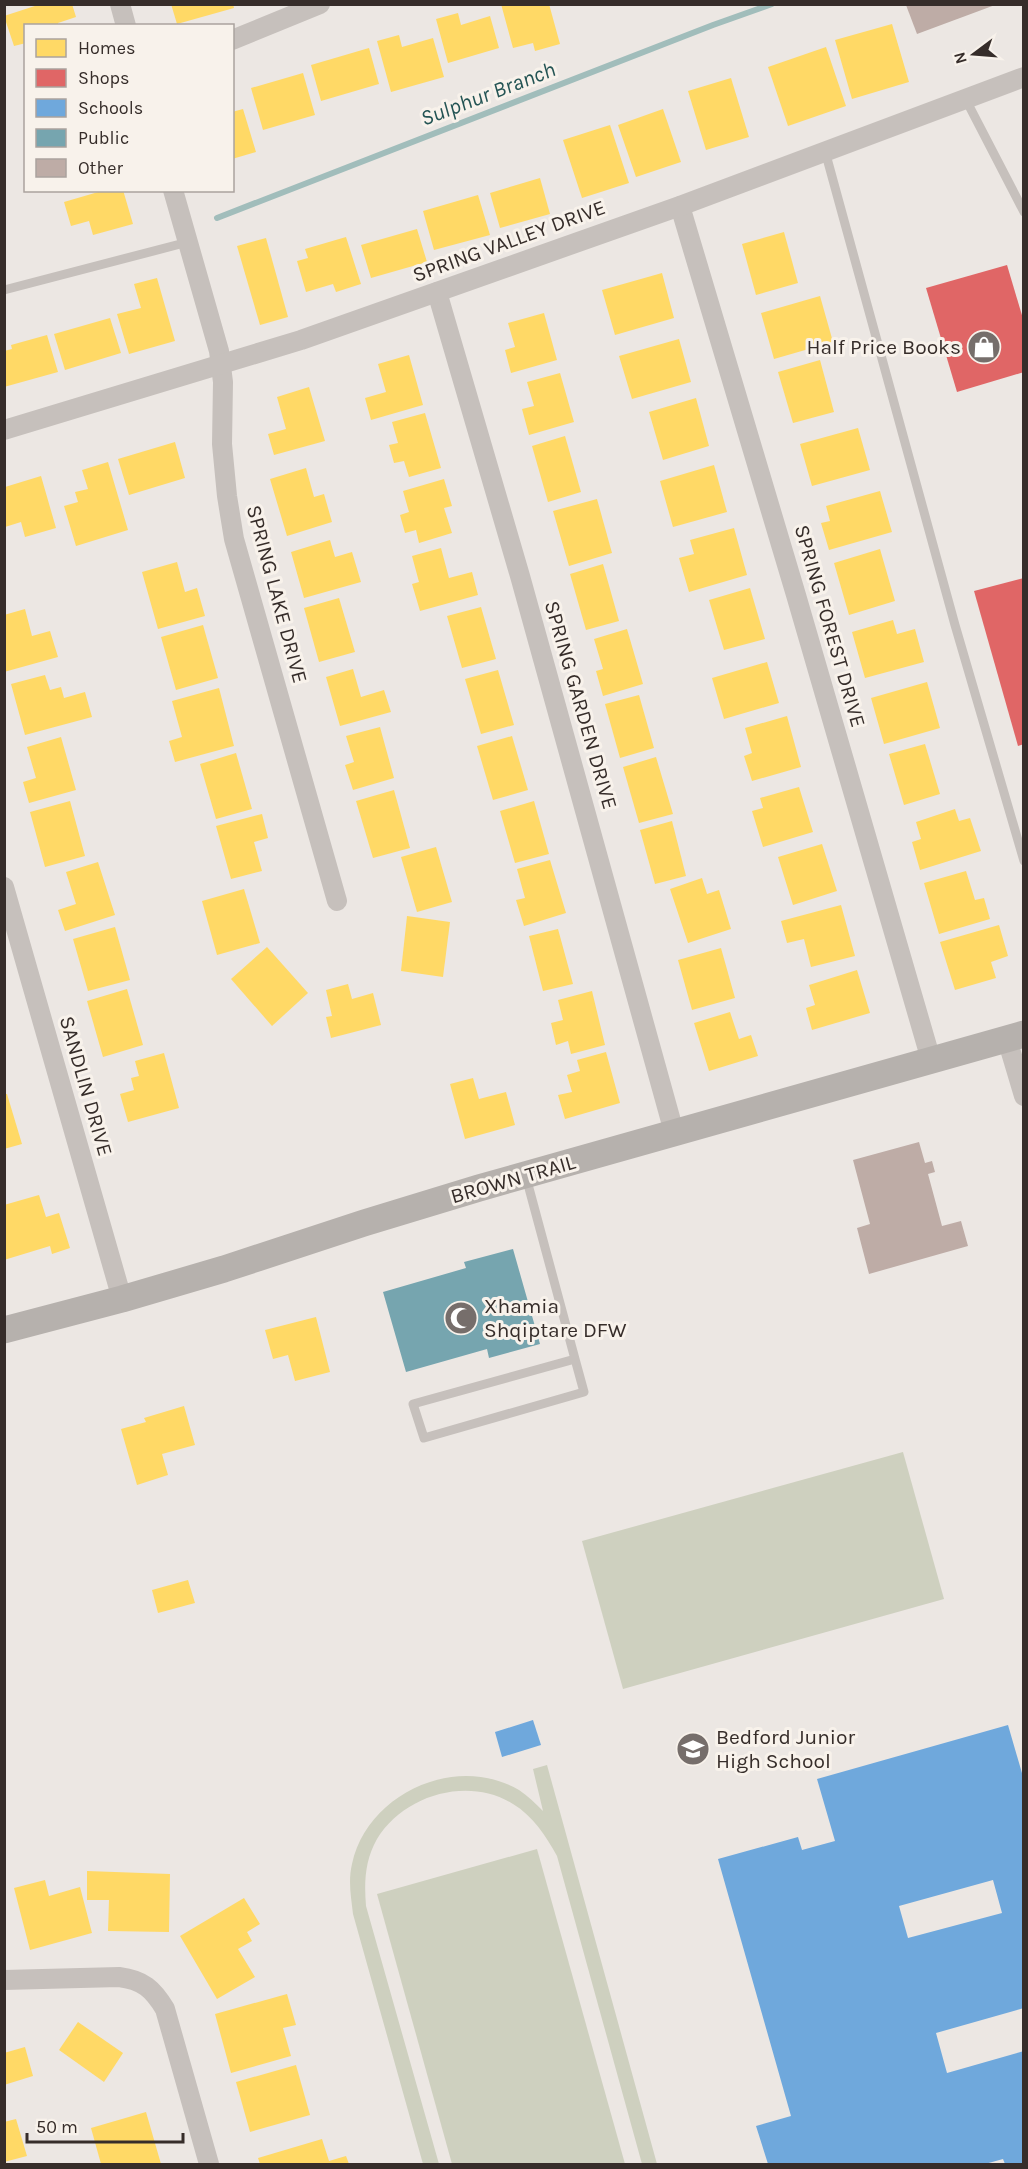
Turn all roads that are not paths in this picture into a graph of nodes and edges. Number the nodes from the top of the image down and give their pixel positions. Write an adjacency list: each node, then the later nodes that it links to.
1 (120, 4): 3 (street)
2 (320, 4): 4 (street)
3 (125, 24)
4 (234, 39)
5 (1023, 77): 6 (street, SPRING VALLEY DRIVE)
6 (965, 98): 7 (street, SPRING VALLEY DRIVE); 10 (lane)
7 (825, 151): 9 (street, SPRING VALLEY DRIVE); 16 (lane)
8 (174, 192): 11 (street, SPRING LAKE DRIVE)
9 (680, 206): 13 (street, SPRING VALLEY DRIVE); 20 (street, SPRING FOREST DRIVE)
10 (1023, 212)
11 (188, 242): 12 (lane); 14 (street, SPRING LAKE DRIVE)
12 (4, 290)
13 (437, 292): 14 (street, SPRING VALLEY DRIVE); 22 (street, SPRING GARDEN DRIVE)
14 (221, 365): 15 (street, SPRING VALLEY DRIVE); 18 (street, SPRING LAKE DRIVE)
15 (4, 430)
16 (1023, 861)
17 (4, 886): 24 (street, SANDLIN DRIVE)
18 (337, 901)
19 (1015, 1036): 20 (street, BROWN TRAIL); 21 (street)
20 (931, 1060): 22 (street, BROWN TRAIL)
21 (1023, 1096)
22 (674, 1132): 23 (street, BROWN TRAIL)
23 (526, 1175): 24 (street, BROWN TRAIL); 26 (lane)
24 (122, 1299): 25 (street, BROWN TRAIL)
25 (4, 1330)
26 (575, 1359): 26 (lane)
27 (4, 1980): 28 (street)
28 (208, 2164)

